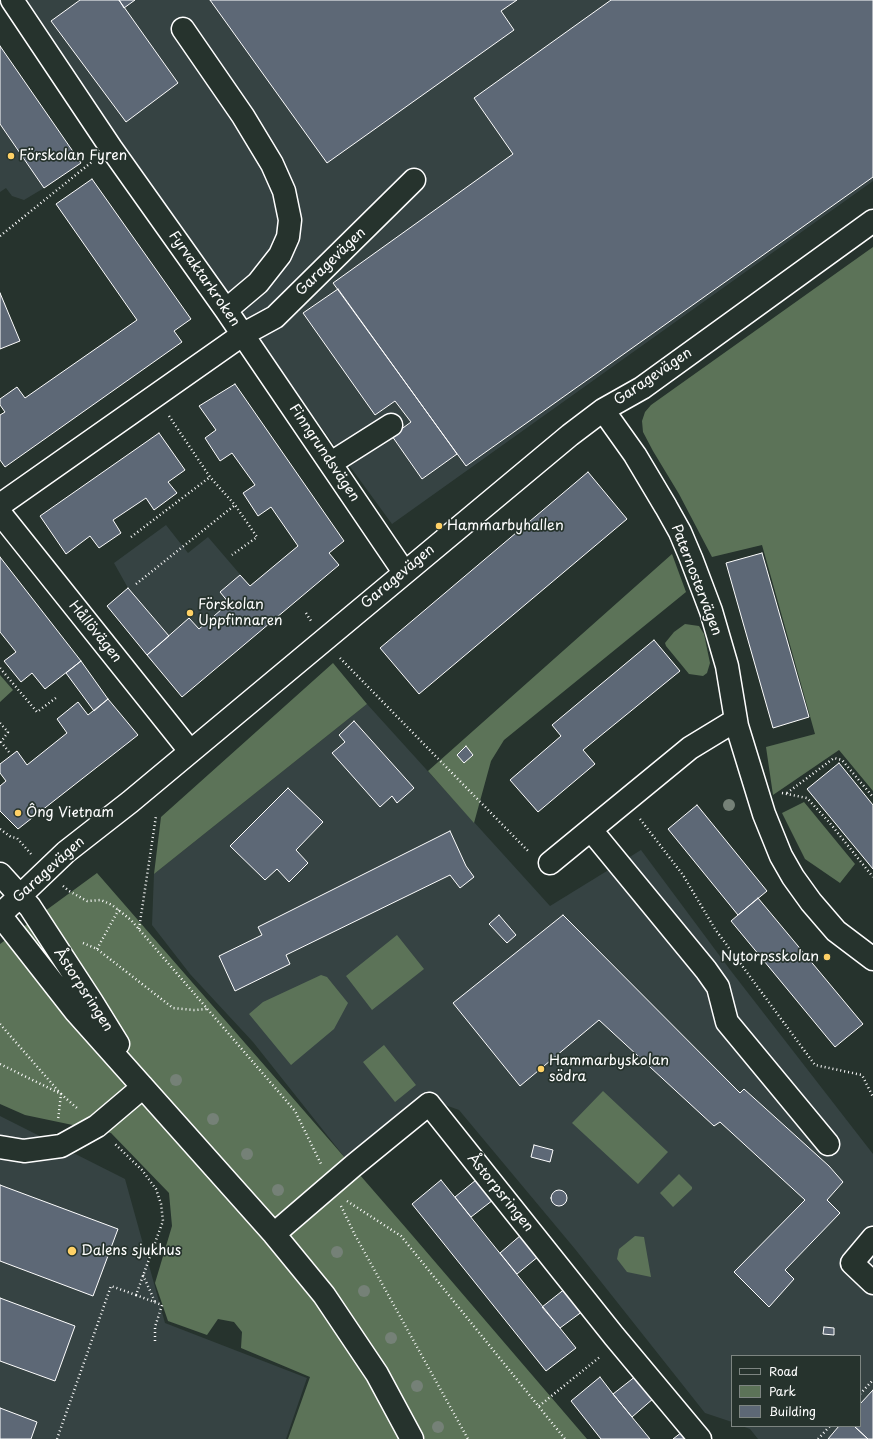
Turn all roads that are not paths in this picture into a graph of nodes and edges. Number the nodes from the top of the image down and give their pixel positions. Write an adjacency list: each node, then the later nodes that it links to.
1 (12, 0): 5 (street, Fyrvaktarkroken)
2 (183, 28): 5 (street)
3 (414, 180): 6 (street, Garagevägen)
4 (873, 221): 7 (street, Garagevägen)
5 (226, 310): 6 (street, Fyrvaktarkroken)
6 (242, 335): 9 (street, Finngrundsvägen); 10 (street, Fyrvaktarkroken)
7 (603, 410): 12 (street, Garagevägen); 13 (street, Paternostervägen)
8 (391, 425): 9 (street)
9 (331, 463): 12 (street, Finngrundsvägen)
10 (0, 505)
11 (0, 513): 14 (street, Hållövägen)
12 (404, 572): 14 (street, Garagevägen)
13 (736, 720): 15 (street); 20 (street, Paternostervägen)
14 (190, 751): 18 (street, Garagevägen)
15 (591, 830): 16 (street); 22 (street)
16 (550, 863)
17 (0, 874): 18 (street, Åstorpsringen)
18 (20, 895): 19 (street, Garagevägen); 21 (street, Åstorpsringen)
19 (0, 915): 21 (street, Åstorpsringen)
20 (873, 960)
21 (143, 1087): 23 (street); 24 (street, Åstorpsringen)
22 (828, 1144)
23 (0, 1147)
24 (274, 1234): 27 (street, Åstorpsringen); 28 (street, Åstorpsringen)
25 (873, 1238): 26 (street)
26 (873, 1283)
27 (412, 1439)
28 (700, 1439)

